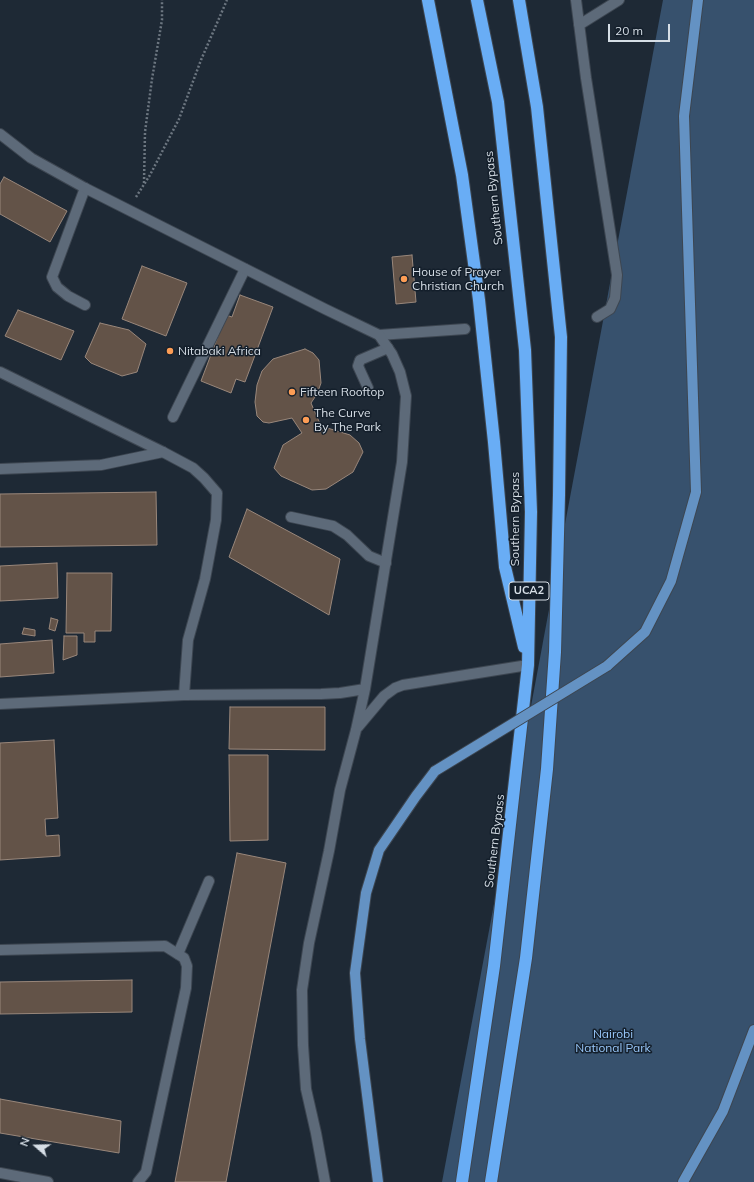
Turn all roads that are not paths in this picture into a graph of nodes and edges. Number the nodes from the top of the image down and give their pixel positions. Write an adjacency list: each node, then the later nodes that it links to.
1 (428, 0): 23 (highway)
2 (477, 0): 23 (highway, Southern Bypass / UCA2)
3 (519, 0): 38 (highway, UCA2)
4 (576, 0): 7 (street)
5 (619, 0): 7 (street)
6 (698, 0): 36 (main road, bridge)
7 (579, 24): 12 (street)
8 (0, 134): 9 (street)
9 (85, 188): 10 (street); 11 (street)
10 (245, 270): 14 (street); 18 (street)
11 (85, 305)
12 (597, 317)
13 (465, 329): 14 (street)
14 (379, 335): 15 (street)
15 (388, 348): 17 (street); 22 (street)
16 (0, 372): 19 (street)
17 (368, 388)
18 (173, 417)
19 (163, 452): 20 (street); 25 (street)
20 (0, 469)
21 (291, 517): 22 (street)
22 (386, 563): 24 (street)
23 (528, 665): 27 (street); 37 (highway, Southern Bypass / UCA2)
24 (365, 689): 25 (street); 27 (street)
25 (184, 695): 26 (street)
26 (0, 704)
27 (356, 730): 35 (street)
28 (209, 881): 30 (street)
29 (0, 950): 30 (street)
30 (178, 954): 34 (street)
31 (754, 1030): 39 (main road)
32 (0, 1173): 33 (street)
33 (48, 1182)
34 (138, 1182)
35 (325, 1182)
36 (378, 1182)
37 (462, 1182)
38 (491, 1182)
39 (683, 1182)

